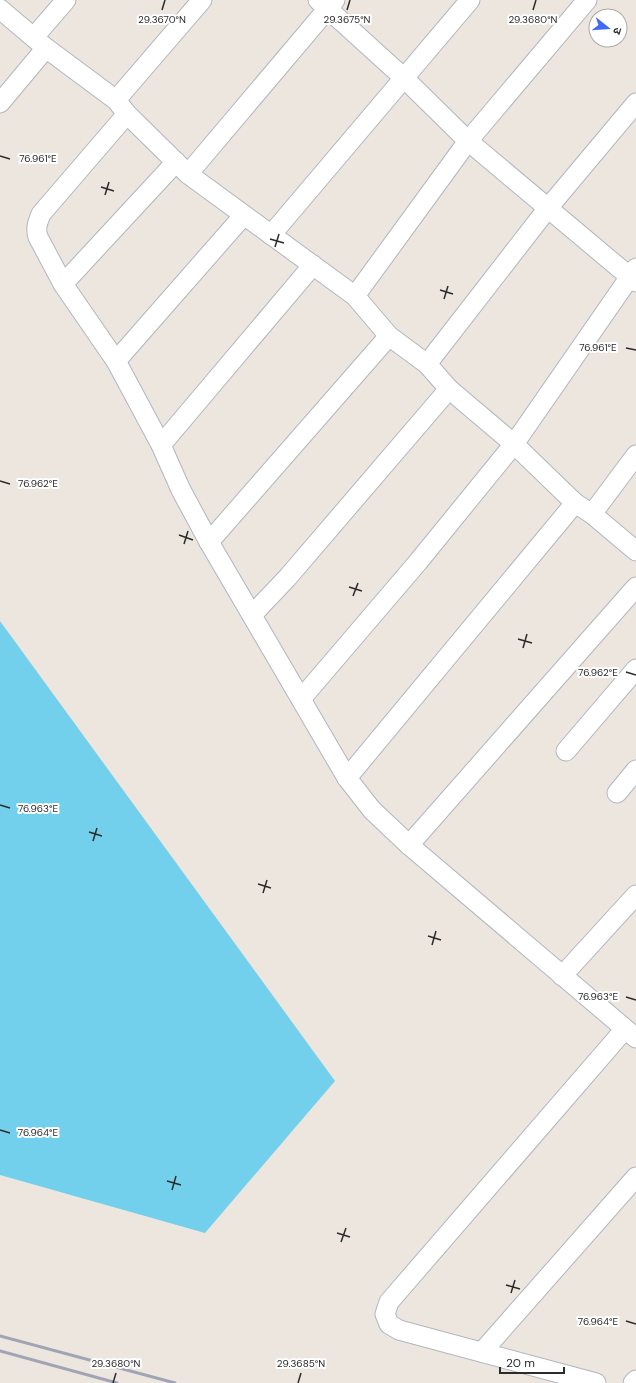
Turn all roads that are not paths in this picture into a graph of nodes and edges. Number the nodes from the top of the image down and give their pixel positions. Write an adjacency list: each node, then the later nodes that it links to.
1 (66, 0): 7 (street)
2 (202, 0): 11 (street)
3 (470, 0): 8 (street)
4 (587, 0): 12 (street)
5 (327, 3): 8 (street); 13 (street)
6 (0, 9): 7 (street)
7 (40, 43): 9 (street); 11 (street)
8 (404, 78): 12 (street); 16 (street)
9 (0, 103)
10 (636, 103): 14 (street)
11 (121, 107): 13 (street); 19 (street)
12 (468, 141): 14 (street); 20 (street)
13 (182, 168): 15 (street); 19 (street)
14 (548, 208): 18 (street); 23 (street)
15 (244, 215): 16 (street); 22 (street)
16 (271, 235): 17 (street)
17 (313, 265): 20 (street); 26 (street)
18 (634, 276): 25 (street)
19 (64, 284): 22 (street)
20 (355, 296): 21 (street)
21 (389, 336): 23 (street); 30 (street)
22 (116, 361): 26 (street)
23 (427, 364): 24 (street)
24 (449, 389): 25 (street); 33 (street)
25 (514, 444): 28 (street); 35 (street)
26 (161, 445): 30 (street)
27 (636, 455): 29 (street)
28 (576, 503): 29 (street); 38 (street)
29 (592, 514): 31 (street)
30 (209, 542): 33 (street)
31 (636, 551)
32 (636, 587): 40 (street)
33 (252, 615): 35 (street)
34 (636, 669): 36 (street)
35 (301, 699): 38 (street)
36 (566, 751)
37 (636, 770): 39 (street)
38 (348, 778): 40 (street)
39 (617, 792)
40 (409, 845): 42 (street)
41 (636, 895): 42 (street)
42 (562, 976): 43 (street)
43 (631, 1033): 45 (street)
44 (636, 1178): 45 (street)
45 (482, 1352): 47 (street)
46 (636, 1380): 48 (street)
47 (596, 1383)
48 (633, 1383)

